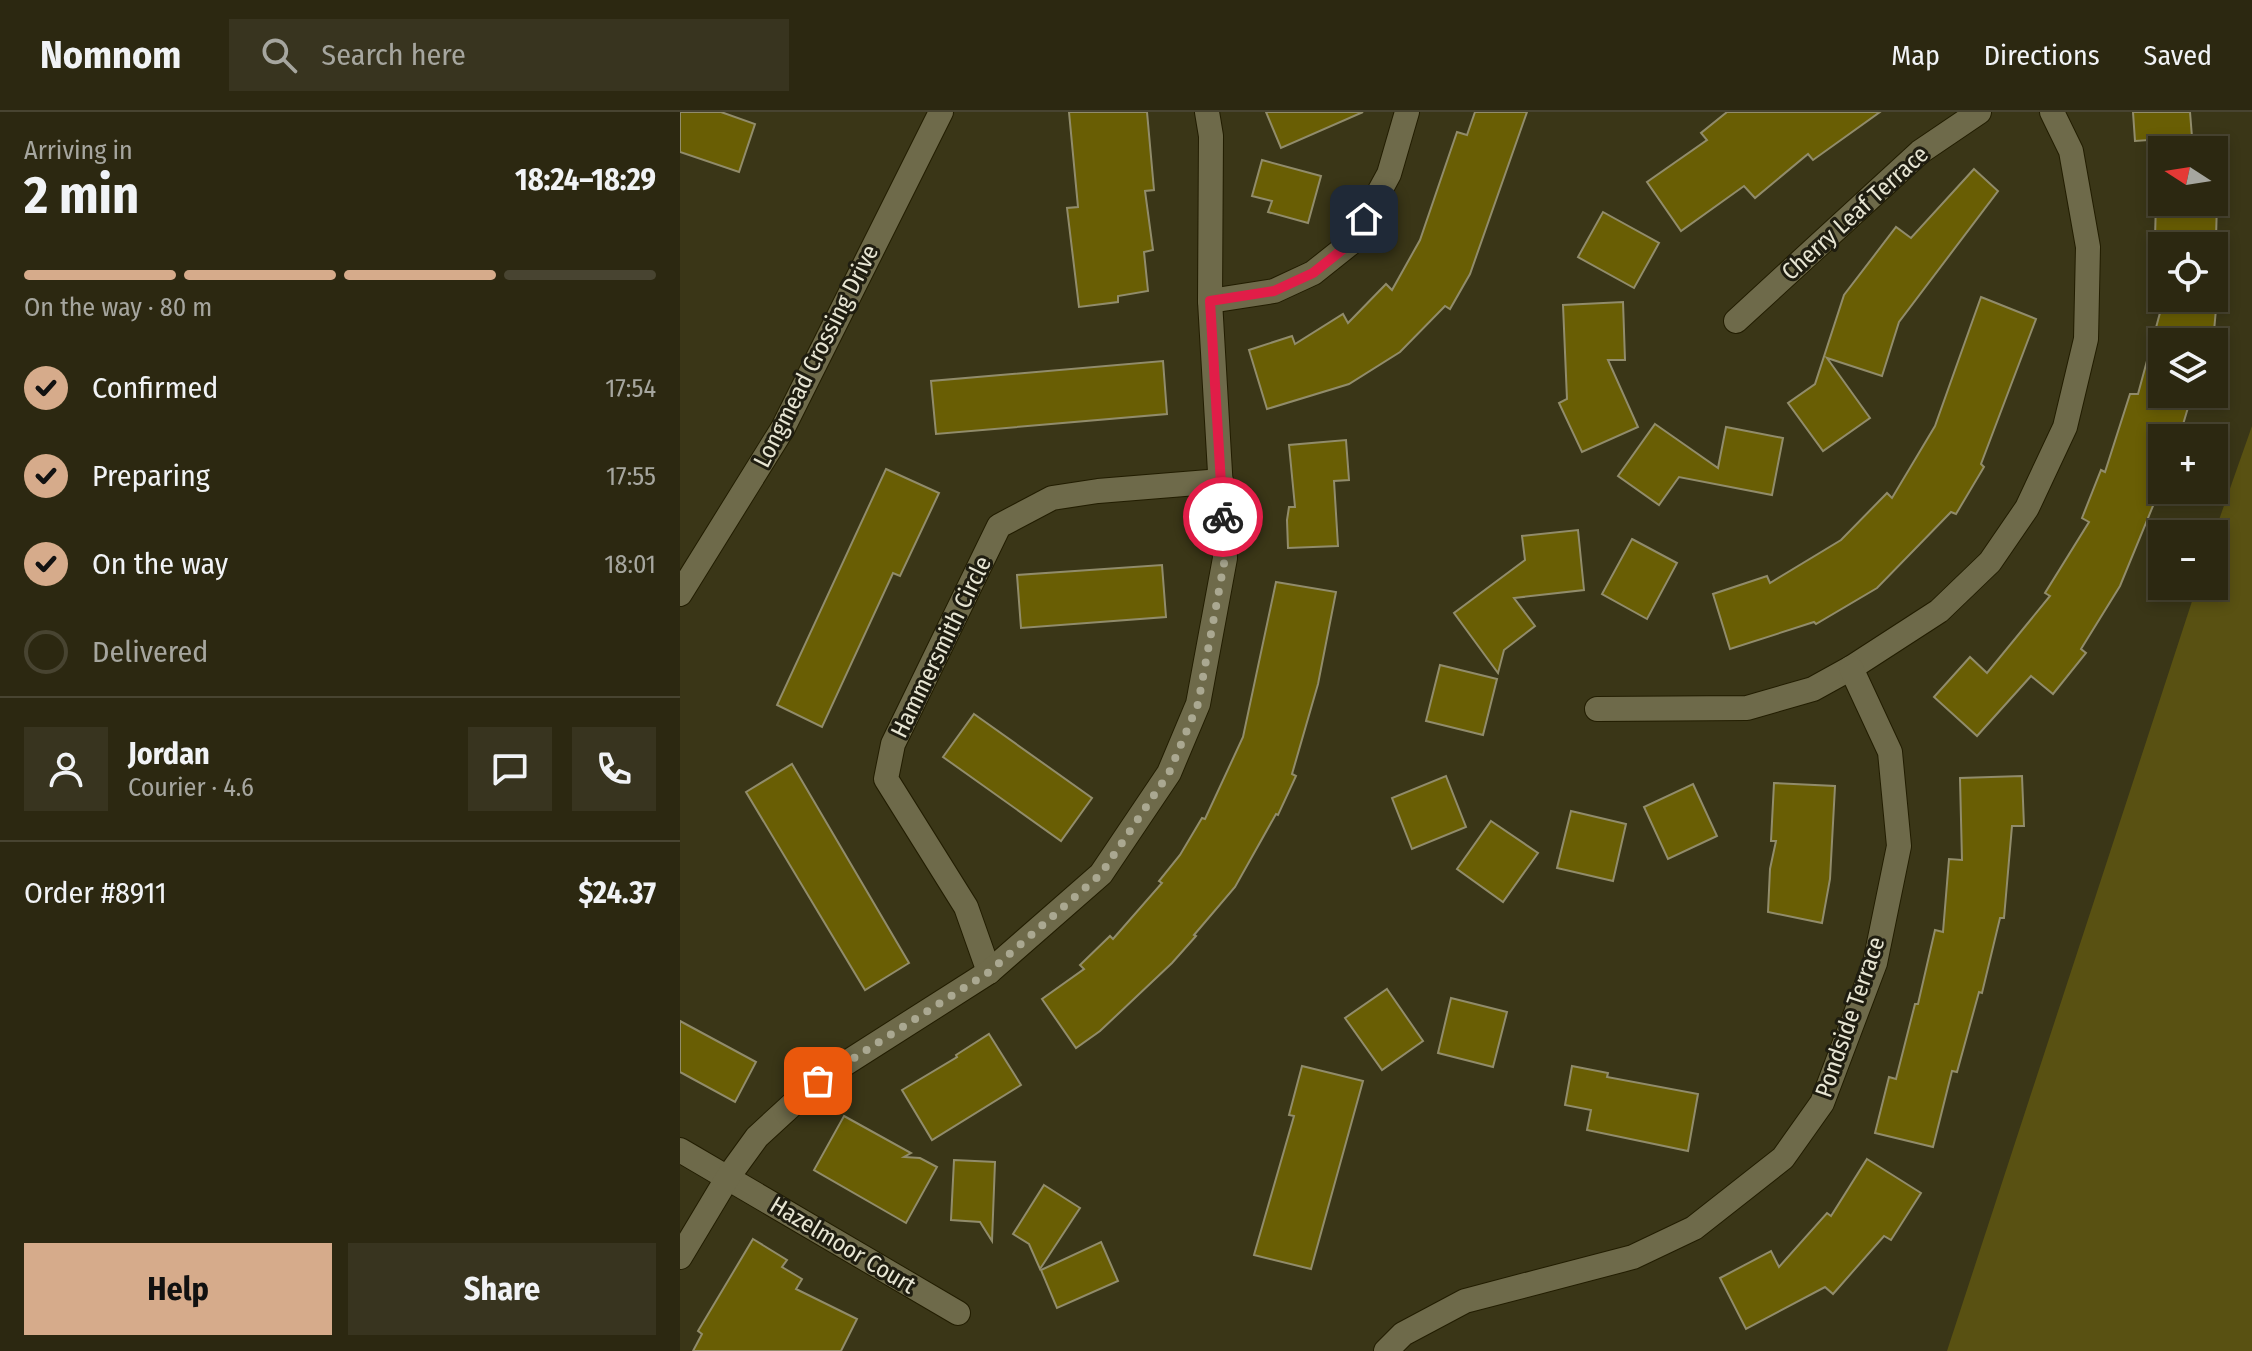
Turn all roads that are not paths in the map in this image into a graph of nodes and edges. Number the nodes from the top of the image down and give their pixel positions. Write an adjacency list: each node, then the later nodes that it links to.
1 (941, 112): 9 (street, Longmead Crossing Drive)
2 (1207, 112): 6 (street)
3 (1407, 112): 6 (street)
4 (1979, 112): 7 (street, Cherry Leaf Terrace)
5 (2052, 112): 10 (street)
6 (1210, 301): 8 (street)
7 (1736, 321)
8 (1221, 481): 12 (street); 12 (street, Hammersmith Circle)
9 (680, 594)
10 (1851, 668): 11 (street); 17 (street, Pondside Terrace)
11 (1597, 709)
12 (989, 972): 14 (street)
13 (680, 1150): 14 (street, Hazelmoor Court)
14 (728, 1177): 15 (street); 16 (street, Hazelmoor Court)
15 (680, 1257)
16 (958, 1313)
17 (1386, 1351)

